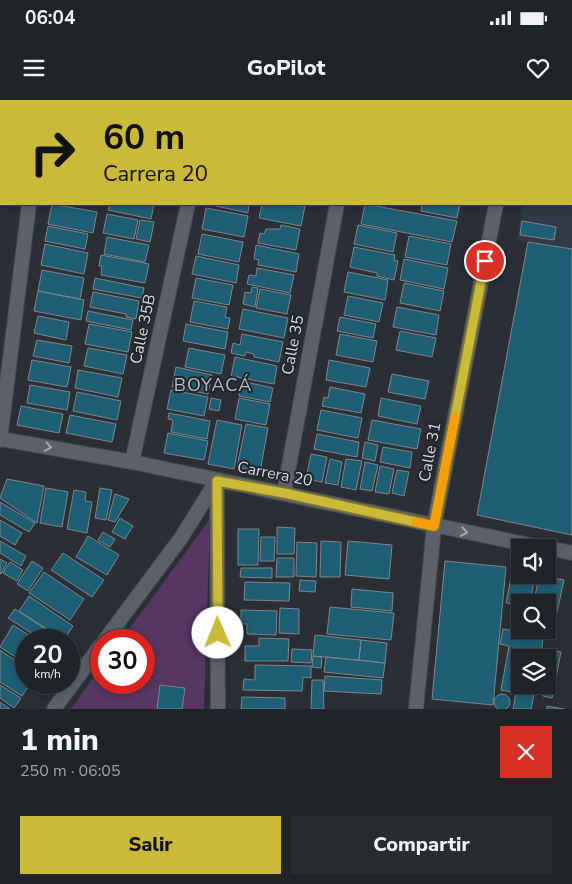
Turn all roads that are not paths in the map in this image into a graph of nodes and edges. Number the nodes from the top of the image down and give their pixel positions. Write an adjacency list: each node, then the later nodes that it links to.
1 (29, 205): 5 (street)
2 (188, 205): 6 (street, Calle 35B)
3 (337, 205): 8 (street, Calle 35)
4 (496, 205): 9 (street, Calle 31)
5 (0, 440): 6 (street, Carrera 20, one-way to 6)
6 (132, 462): 7 (street, Carrera 20)
7 (217, 481): 8 (street, Carrera 20); 13 (street); 16 (street)
8 (284, 493): 9 (street, Carrera 20)
9 (434, 526): 10 (street, Carrera 20, one-way to 10); 17 (street, Calle 31)
10 (511, 541)
11 (556, 550): 12 (street)
12 (572, 553)
13 (113, 629)
14 (90, 660): 15 (street)
15 (54, 709)
16 (218, 709)
17 (416, 709)

